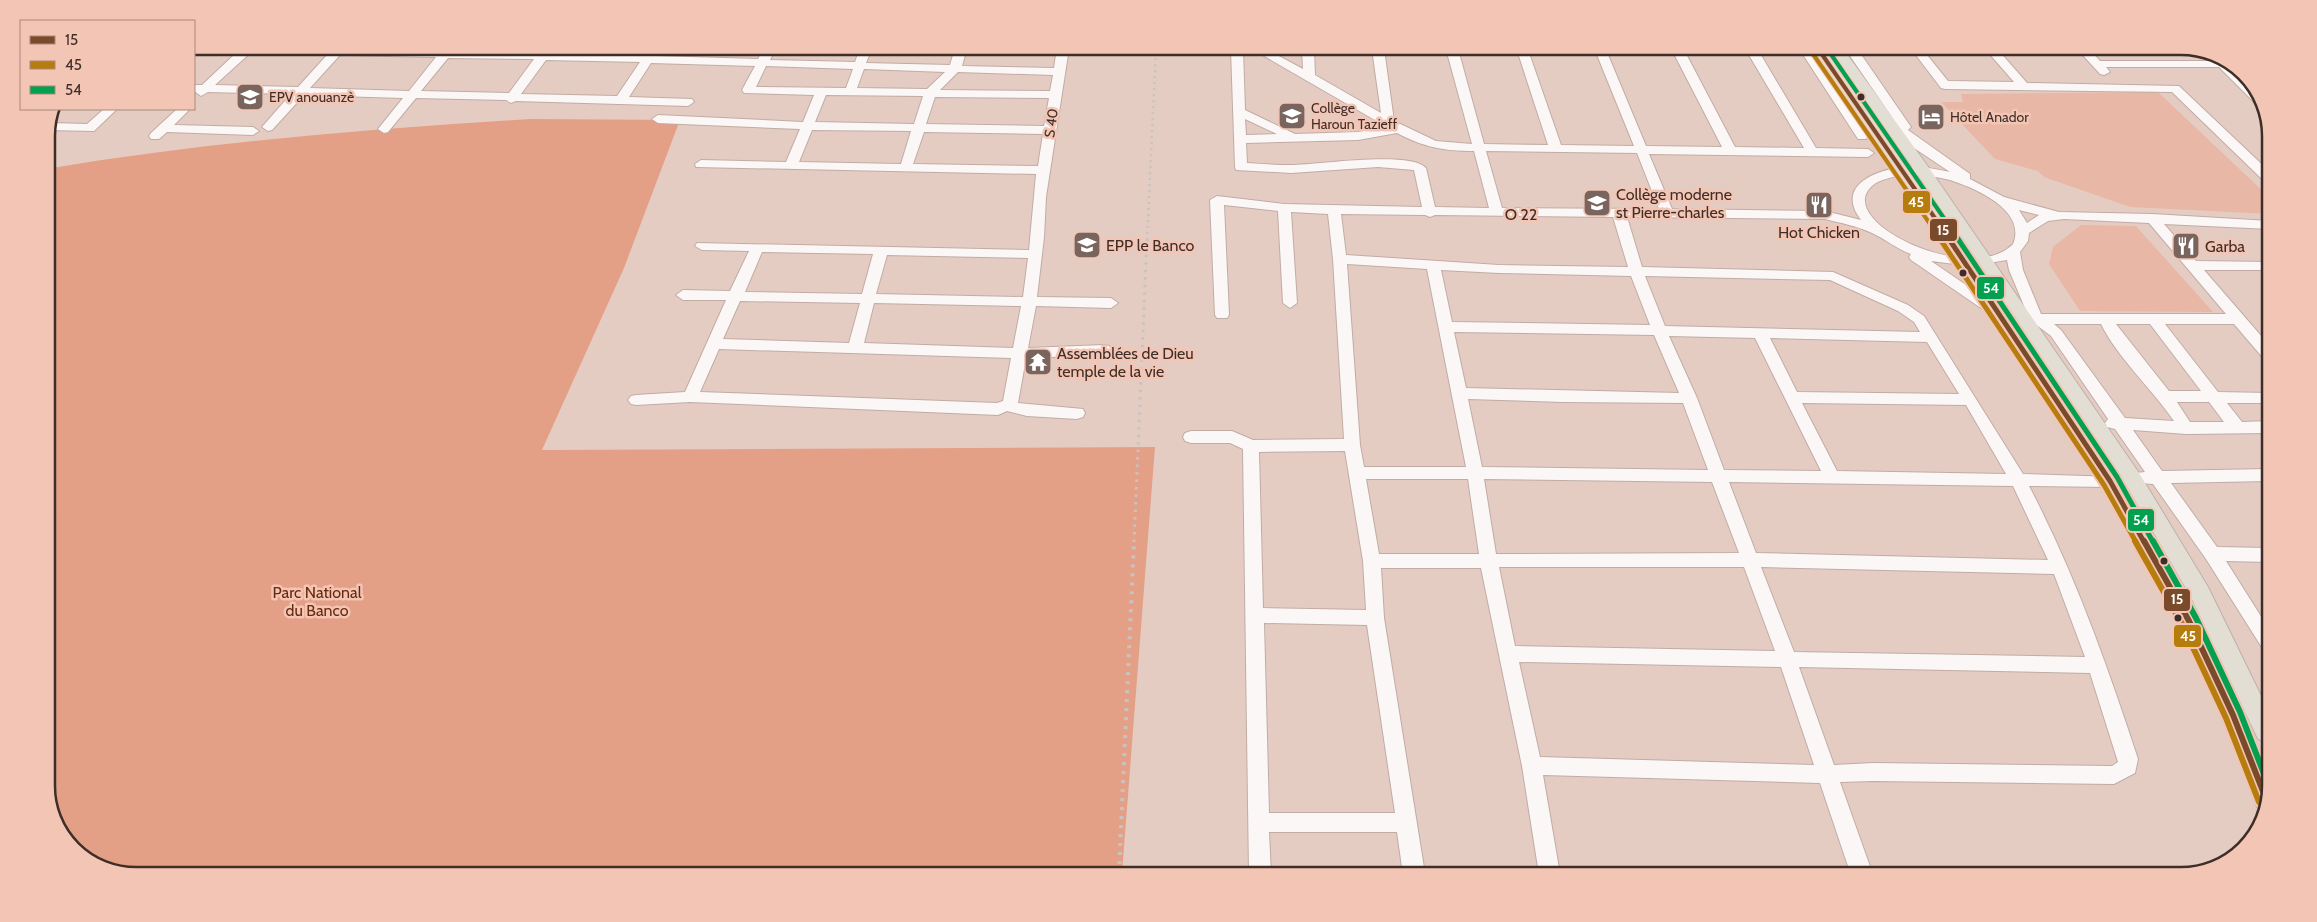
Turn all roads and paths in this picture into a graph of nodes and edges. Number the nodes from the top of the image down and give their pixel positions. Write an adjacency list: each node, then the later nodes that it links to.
1 (240, 55): 37 (street)
2 (333, 55): 38 (street)
3 (444, 55): 43 (street)
4 (543, 55): 45 (street)
5 (579, 55): 27 (street)
6 (652, 55): 27 (street)
7 (766, 55): 28 (street)
8 (863, 55): 31 (street)
9 (959, 55): 32 (street)
10 (1062, 55): 33 (street, S 40)
11 (1237, 55): 50 (street)
12 (1269, 55): 34 (street)
13 (1308, 55): 34 (street)
14 (1379, 55): 54 (street)
15 (1454, 55): 66 (street)
16 (1525, 55): 68 (street)
17 (1603, 55): 67 (street)
18 (1681, 55): 69 (street)
19 (1755, 55): 70 (street)
20 (1809, 55): 62 (street)
21 (1822, 55): 42 (main road)
22 (1840, 55): 51 (main road)
23 (1855, 55): 65 (street)
24 (1921, 55): 35 (street)
25 (1997, 55): 35 (street)
26 (2089, 55): 29 (street)
27 (648, 61): 28 (street); 46 (street)
28 (762, 63): 31 (street); 39 (street)
29 (2097, 64): 30 (street); 36 (street)
30 (2218, 64)
31 (859, 66): 32 (street); 40 (street)
32 (955, 69): 33 (street); 41 (street)
33 (1059, 72): 44 (street, S 40)
34 (1309, 77): 54 (street)
35 (2024, 86): 36 (street)
36 (2117, 86): 78 (street)
37 (199, 89): 38 (street)
38 (300, 91): 43 (street); 56 (street)
39 (822, 92): 40 (street); 53 (street)
40 (850, 92): 41 (street)
41 (930, 93): 44 (street); 58 (street)
42 (1848, 93): 62 (street); 76 (main road)
43 (411, 95): 45 (street); 57 (street)
44 (1055, 95): 59 (street, S 40)
45 (511, 98): 46 (street)
46 (621, 100): 47 (street)
47 (688, 102)
48 (110, 110): 55 (street)
49 (183, 110): 61 (street)
50 (1240, 112): 63 (street); 64 (street)
51 (1880, 112): 65 (street); 77 (main road)
52 (658, 119): 53 (street)
53 (808, 126): 58 (street); 73 (street)
54 (1393, 126): 63 (street); 66 (street)
55 (56, 127)
56 (268, 127)
57 (384, 128)
58 (918, 128): 59 (street); 74 (street)
59 (1051, 130): 75 (street, S 40)
60 (253, 131): 61 (street)
61 (159, 132)
62 (1862, 136): 71 (street)
63 (1292, 138): 64 (street)
64 (1241, 139): 85 (street)
65 (1918, 145): 80 (street)
66 (1478, 148): 68 (street); 86 (street)
67 (1643, 149): 68 (street); 69 (street); 88 (street)
68 (1556, 150)
69 (1731, 152): 70 (street)
70 (1812, 152): 71 (street)
71 (1868, 153): 79 (street)
72 (701, 164): 73 (street)
73 (791, 165): 74 (street)
74 (906, 167): 75 (street)
75 (1044, 170): 100 (street, S 40)
76 (1904, 171): 77 (street); 79 (street); 102 (main road)
77 (1923, 171): 80 (street); 103 (main road)
78 (2262, 171)
79 (1876, 176): 81 (street)
80 (1989, 192): 90 (street); 94 (street)
81 (1858, 199): 89 (street); 93 (street)
82 (1217, 200): 83 (street, O 22); 115 (street)
83 (1284, 208): 84 (street, O 22); 113 (street)
84 (1334, 210): 85 (street, O 22); 101 (street)
85 (1430, 213): 86 (street, O 22)
86 (1497, 214): 87 (street, O 22)
87 (1619, 214): 88 (street, O 22); 107 (street)
88 (1668, 215): 89 (street, O 22)
89 (1825, 215): 93 (street)
90 (2064, 216): 91 (street); 94 (street)
91 (2152, 218): 92 (street); 105 (street)
92 (2262, 225)
93 (1877, 230): 95 (street)
94 (2023, 231): 99 (street)
95 (1900, 245): 102 (street); 114 (street)
96 (702, 246): 97 (street)
97 (757, 248): 98 (street); 109 (street)
98 (881, 250): 100 (street); 110 (street)
99 (2013, 252): 103 (street); 116 (street)
100 (1034, 254): 111 (street, S 40)
101 (1340, 259): 104 (street); 148 (street)
102 (1964, 262): 103 (street); 114 (main road)
103 (1984, 262): 128 (main road)
104 (1433, 265): 107 (street); 120 (street)
105 (2191, 266): 106 (street); 119 (street)
106 (2262, 266)
107 (1636, 271): 121 (street); 123 (street)
108 (683, 295): 109 (street)
109 (736, 296): 110 (street); 125 (street)
110 (869, 298): 111 (street); 126 (street)
111 (1029, 303): 112 (street); 129 (street, S 40)
112 (1111, 303)
113 (1290, 303)
114 (1996, 312): 157 (main road)
115 (1222, 315)
116 (2037, 318): 118 (street); 128 (main road); 142 (street)
117 (2153, 318): 118 (street); 119 (street); 133 (street)
118 (2106, 319): 131 (street)
119 (2237, 319): 124 (street)
120 (1446, 327): 121 (street); 130 (street)
121 (1660, 330): 122 (street); 134 (street)
122 (1760, 334): 123 (street); 135 (street)
123 (1931, 336): 138 (street)
124 (2262, 340)
125 (715, 344): 126 (street); 132 (street)
126 (855, 348): 129 (street)
127 (1104, 350): 129 (street)
128 (2046, 350): 141 (main road)
129 (1021, 353): 139 (street, S 40)
130 (1459, 393): 134 (street); 149 (street)
131 (2164, 396): 133 (street); 145 (street)
132 (690, 397): 137 (street); 139 (street)
133 (2216, 397): 136 (street); 143 (street)
134 (1689, 398): 151 (street)
135 (1790, 398): 138 (street); 153 (street)
136 (2262, 398)
137 (636, 400)
138 (1969, 400): 156 (street)
139 (1008, 406): 140 (street)
140 (1078, 413)
141 (2093, 421): 142 (street); 155 (main road)
142 (2119, 423): 145 (street); 154 (street)
143 (2237, 427): 144 (street); 145 (street)
144 (2262, 427)
145 (2186, 428)
146 (1191, 437): 147 (street)
147 (1251, 446): 148 (street); 164 (street)
148 (1352, 446): 150 (street)
149 (1474, 472): 150 (street); 151 (street); 162 (street)
150 (1358, 473): 161 (street)
151 (1719, 475): 153 (street); 160 (street)
152 (2262, 475): 154 (street)
153 (1832, 477): 156 (street)
154 (2157, 477): 155 (street); 158 (street)
155 (2132, 478): 170 (main road)
156 (2018, 480): 157 (street); 163 (street)
157 (2110, 481): 173 (main road)
158 (2212, 554): 159 (street); 166 (street)
159 (2262, 555)
160 (1751, 560): 162 (street); 163 (street); 168 (street)
161 (1372, 561): 162 (street); 165 (street)
162 (1490, 562): 167 (street)
163 (2060, 566): 169 (street)
164 (1255, 615): 165 (street); 174 (street)
165 (1375, 618): 175 (street)
166 (2262, 632)
167 (1509, 654): 168 (street); 171 (street)
168 (1788, 661): 169 (street); 172 (street)
169 (2098, 665): 172 (street)
170 (2262, 724)
171 (1532, 766): 172 (street); 178 (street)
172 (1827, 774): 179 (street)
173 (2262, 787)
174 (1259, 822): 175 (street); 176 (street)
175 (1406, 823): 177 (street)
176 (1260, 867)
177 (1413, 867)
178 (1548, 867)
179 (1859, 867)

